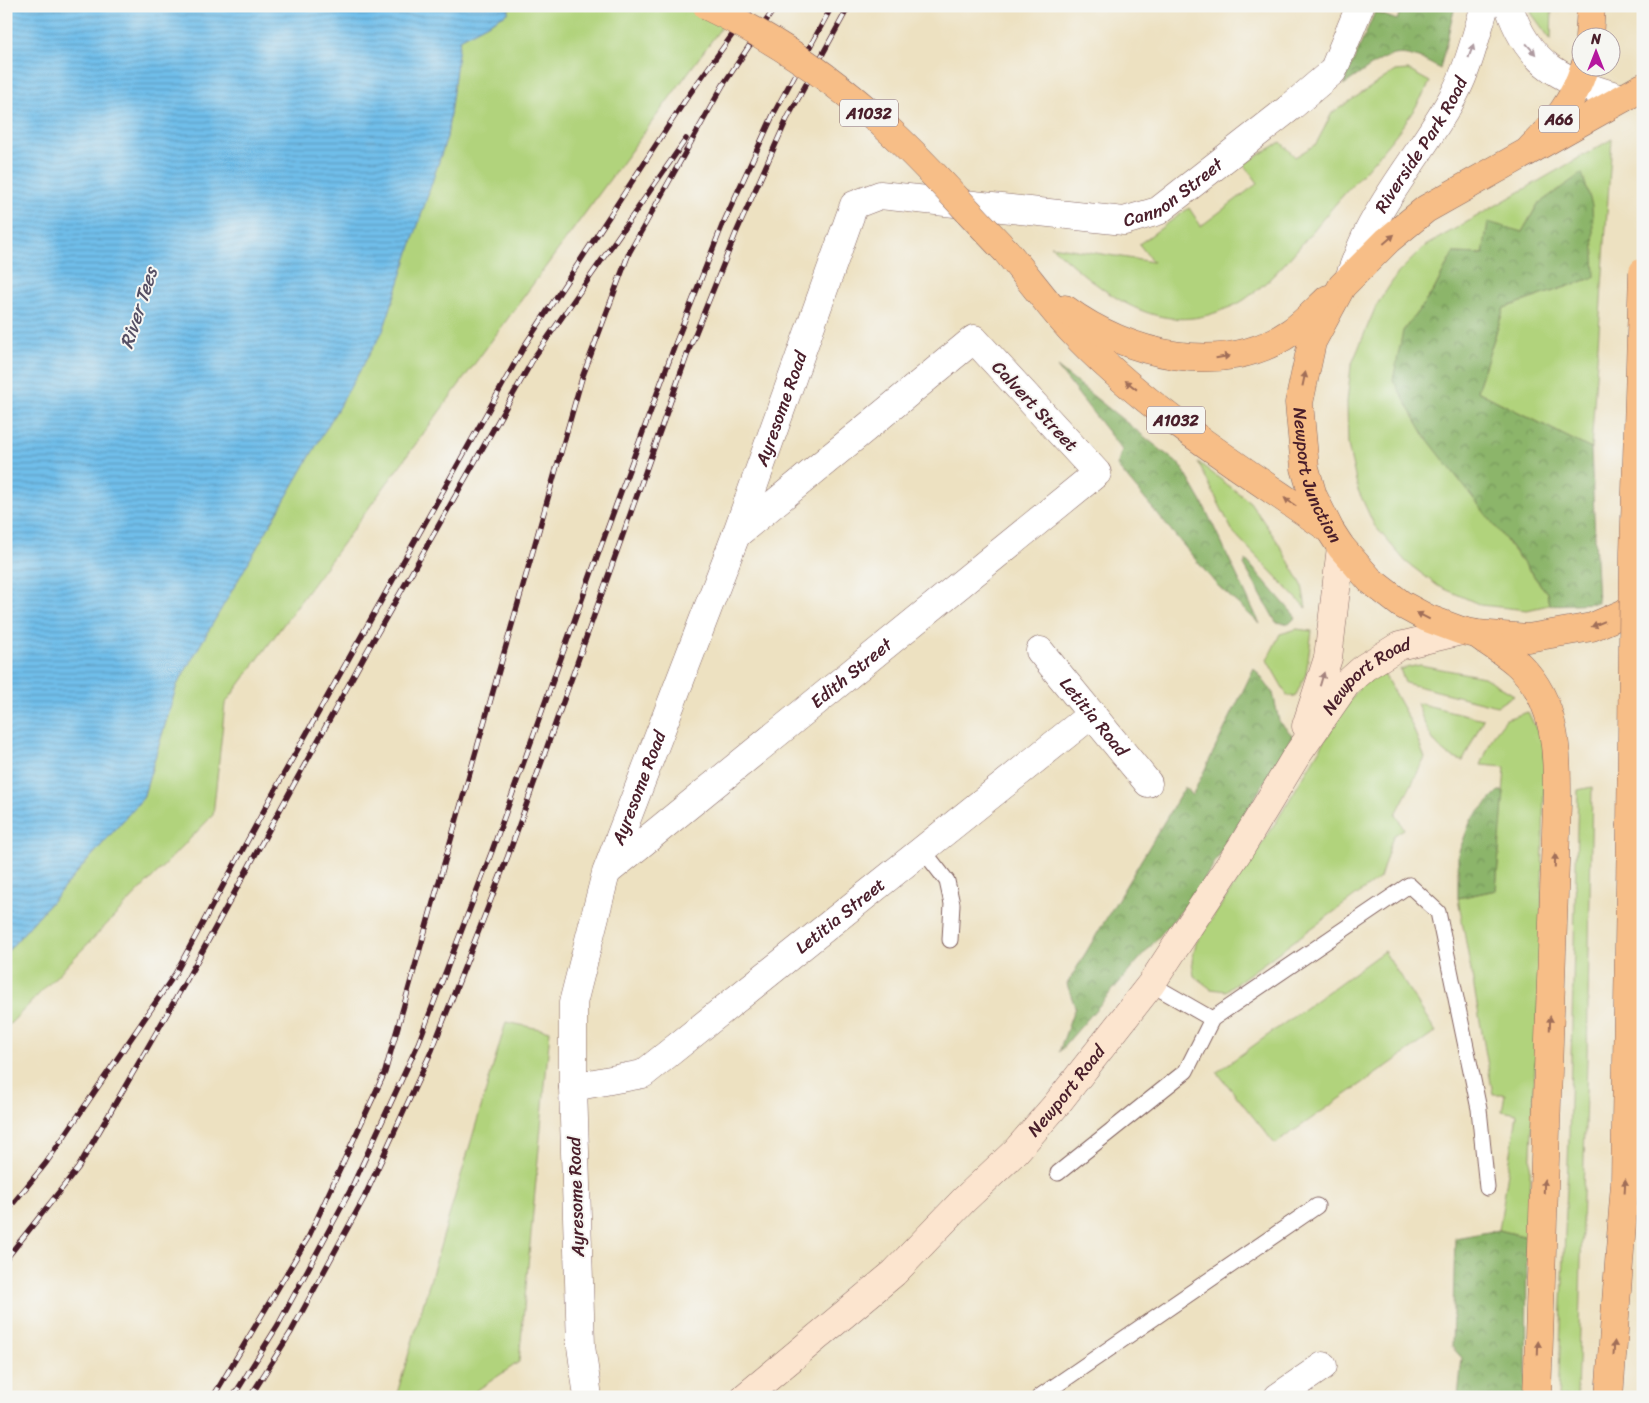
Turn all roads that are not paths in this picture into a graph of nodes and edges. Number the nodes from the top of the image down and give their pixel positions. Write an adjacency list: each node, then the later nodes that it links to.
1 (707, 6): 15 (main road, A1032, bridge)
2 (1360, 6): 12 (street, Cannon Street)
3 (1485, 6): 14 (street, Riverside Park Road, one-way to 3)
4 (1510, 6): 7 (street, one-way to 7)
5 (1592, 6): 6 (main road)
6 (1590, 28)
7 (1572, 73)
8 (1581, 78): 11 (main road, A66)
9 (1588, 78): 10 (street)
10 (1633, 92): 11 (main road, Newport Junction)
11 (1531, 148): 14 (main road, Newport Junction, one-way to 11)
12 (854, 205): 17 (street, Ayresome Road)
13 (1643, 272): 40 (main road, one-way to 13, bridge)
14 (1345, 282): 15 (main road, A1032, one-way to 14); 18 (main road, Newport Junction, one-way to 14)
15 (1039, 290): 18 (main road, A1032, one-way to 15)
16 (1097, 472): 17 (street, Calvert Street); 26 (street, Edith Street)
17 (736, 535): 26 (street, Ayresome Road)
18 (1335, 539): 20 (main road, Newport Junction, one-way to 18); 23 (main road, Newport Road, one-way to 18)
19 (1643, 605): 20 (main road, Newport Junction, one-way to 20)
20 (1470, 633): 23 (main road, Newport Road); 39 (main road, one-way to 20)
21 (1040, 651): 22 (street, Letitia Road)
22 (1092, 714): 24 (street, Letitia Road); 25 (street, Letitia Street)
23 (1295, 758): 28 (main road, Newport Road)
24 (1148, 783)
25 (922, 850): 27 (lane); 30 (street, Letitia Street)
26 (606, 874): 30 (street, Ayresome Road)
27 (950, 940)
28 (1151, 984): 29 (lane); 37 (main road, Newport Road)
29 (1212, 1019): 31 (lane); 32 (lane)
30 (573, 1087): 36 (street, Ayresome Road)
31 (1058, 1173)
32 (1487, 1188)
33 (1317, 1206): 38 (lane)
34 (1323, 1366): 35 (street)
35 (1287, 1394)
36 (588, 1397)
37 (745, 1397)
38 (1039, 1397)
39 (1537, 1397)
40 (1609, 1397)

